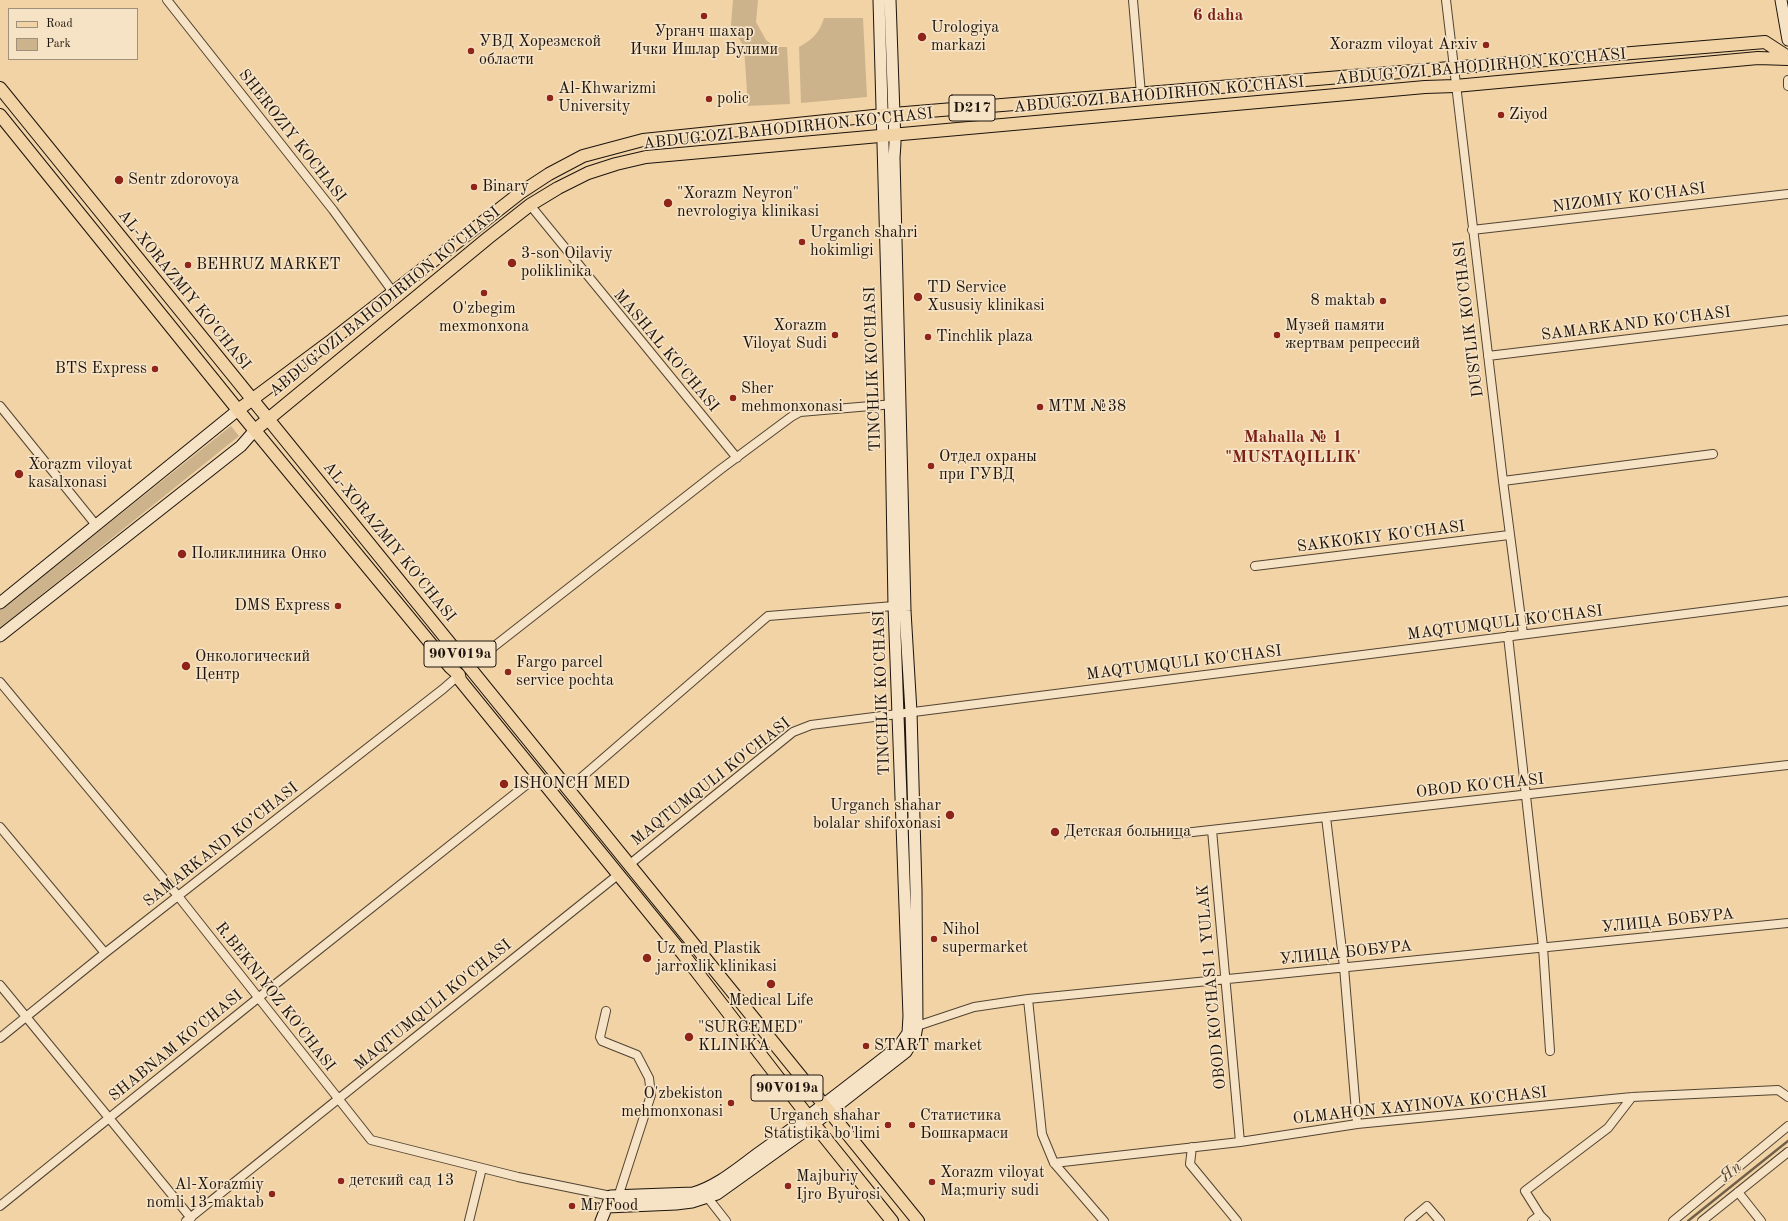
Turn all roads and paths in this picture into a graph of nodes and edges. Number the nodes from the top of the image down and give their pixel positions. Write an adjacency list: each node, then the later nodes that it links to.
1 (167, 0): 23 (street, SHEROZIY KOCHASI)
2 (879, 0): 16 (main road, TINCHLIK KO'CHASI)
3 (890, 0): 16 (main road, TINCHLIK KO'CHASI)
4 (1133, 0): 14 (street)
5 (1446, 0): 9 (street, DUSTLIK KO'CHASI)
6 (1782, 0): 7 (main road)
7 (1788, 40)
8 (1788, 58): 9 (main road, ABDUG’OZI BAHODIRHON KO’CHASI / D217); 11 (main road, ABDUG’OZI BAHODIRHON KO’CHASI / D217)
9 (1454, 68): 11 (street, DUSTLIK KO'CHASI); 14 (main road, ABDUG’OZI BAHODIRHON KO’CHASI / D217)
10 (1788, 80): 12 (street)
11 (1455, 86): 17 (main road, ABDUG’OZI BAHODIRHON KO’CHASI / D217); 21 (street, DUSTLIK KO'CHASI)
12 (1788, 86)
13 (0, 88): 26 (main road, AL-XORAZMIY KO’CHASI / 90V019a)
14 (1140, 94): 16 (main road, ABDUG’OZI BAHODIRHON KO’CHASI / D217)
15 (0, 114): 29 (main road, AL-XORAZMIY KO’CHASI / 90V019a)
16 (888, 115): 17 (main road, TINCHLIK KO'CHASI); 20 (main road, ABDUG’OZI BAHODIRHON KO’CHASI / D217)
17 (888, 134): 19 (main road, ABDUG’OZI BAHODIRHON KO’CHASI / D217); 27 (main road, TINCHLIK KO'CHASI)
18 (1788, 194): 21 (street, NIZOMIY KO'CHASI)
19 (530, 205): 22 (main road, ABDUG’OZI BAHODIRHON KO’CHASI / D217); 33 (street, MASHAL KO'CHASI)
20 (479, 225): 22 (main road); 23 (main road, ABDUG’OZI BAHODIRHON KO’CHASI / D217)
21 (1472, 230): 25 (street, DUSTLIK KO'CHASI)
22 (488, 238): 30 (main road, ABDUG’OZI BAHODIRHON KO’CHASI / D217)
23 (393, 292): 26 (main road, ABDUG’OZI BAHODIRHON KO’CHASI / D217)
24 (1788, 320): 25 (street, SAMARKAND KO'CHASI)
25 (1488, 356): 34 (street, DUSTLIK KO'CHASI)
26 (252, 400): 29 (main road, ABDUG’OZI BAHODIRHON KO’CHASI / D217); 30 (main road, AL-XORAZMIY KO’CHASI / 90V019a)
27 (896, 404): 33 (street); 40 (main road, TINCHLIK KO'CHASI); 47 (main road, TINCHLIK KO'CHASI)
28 (0, 406): 35 (street)
29 (238, 410): 31 (main road, AL-XORAZMIY KO’CHASI / 90V019a); 35 (main road, ABDUG’OZI BAHODIRHON KO’CHASI)
30 (268, 419): 31 (main road, ABDUG’OZI BAHODIRHON KO’CHASI / D217); 44 (main road, AL-XORAZMIY KO’CHASI / 90V019a)
31 (255, 430): 42 (main road, ABDUG’OZI BAHODIRHON KO’CHASI); 45 (main road, AL-XORAZMIY KO’CHASI / 90V019a)
32 (1714, 454): 34 (street)
33 (736, 458): 44 (street)
34 (1503, 481): 36 (street, DUSTLIK KO'CHASI)
35 (96, 525): 39 (main road, ABDUG’OZI BAHODIRHON KO’CHASI)
36 (1509, 535): 37 (street, SAKKOKIY KO'CHASI); 41 (street, DUSTLIK KO'CHASI)
37 (1255, 566)
38 (1788, 601): 41 (street, MAQTUMQULI KO'CHASI)
39 (0, 603)
40 (894, 606): 48 (main road, TINCHLIK KO'CHASI); 51 (street)
41 (1523, 634): 43 (street, MAQTUMQULI KO'CHASI)
42 (0, 636)
43 (1508, 636): 47 (street, MAQTUMQULI KO'CHASI); 52 (street)
44 (469, 666): 51 (main road, AL-XORAZMIY KO’CHASI / 90V019a)
45 (459, 675): 50 (main road, AL-XORAZMIY KO’CHASI / 90V019a); 59 (street, SAMARKAND KO’CHASI)
46 (0, 682): 59 (street, R.BEKNIYOZ KO'CHASI)
47 (911, 712): 48 (street, MAQTUMQULI KO'CHASI); 70 (main road, TINCHLIK KO'CHASI)
48 (898, 714): 57 (street, MAQTUMQULI KO'CHASI); 70 (main road, TINCHLIK KO'CHASI)
49 (1788, 765): 52 (street, OBOD KO'CHASI)
50 (541, 781): 58 (main road, AL-XORAZMIY KO’CHASI / 90V019a); 66 (street, SHABNAM KO’CHASI)
51 (568, 789): 57 (main road, AL-XORAZMIY KO’CHASI / 90V019a)
52 (1525, 795): 53 (street, OBOD KO'CHASI); 61 (street)
53 (1326, 817): 55 (street, OBOD KO'CHASI); 63 (street)
54 (0, 827): 62 (street)
55 (1212, 830): 56 (street, OBOD KO'CHASI); 64 (street, OBOD KO'CHASI 1 YULAK)
56 (1175, 834)
57 (630, 864): 76 (main road, AL-XORAZMIY KO’CHASI / 90V019a)
58 (619, 874): 75 (street, MAQTUMQULI KO'CHASI); 78 (main road, AL-XORAZMIY KO’CHASI / 90V019a)
59 (178, 896): 62 (street, SAMARKAND KO’CHASI); 66 (street, R.BEKNIYOZ KO'CHASI)
60 (1788, 923): 61 (street, УЛИЦА БОБУРА)
61 (1543, 947): 63 (street, УЛИЦА БОБУРА); 72 (street)
62 (105, 953): 69 (street, SAMARKAND KO’CHASI)
63 (1344, 967): 64 (street, УЛИЦА БОБУРА); 79 (street)
64 (1224, 979): 67 (street, УЛИЦА БОБУРА); 81 (street, OBOD KO'CHASI 1 YULAK)
65 (0, 985): 69 (street)
66 (258, 998): 75 (street, R.BEKNIYOZ KO'CHASI); 77 (street, SHABNAM KO’CHASI)
67 (1028, 999): 70 (street, УЛИЦА БОБУРА); 84 (street)
68 (606, 1011): 87 (street)
69 (26, 1017): 71 (street, SAMARKAND KO’CHASI); 77 (street)
70 (913, 1026): 76 (main road, TINCHLIK KO'CHASI)
71 (0, 1038)
72 (1550, 1052)
73 (1632, 1097): 74 (street, OLMAHON XAYINOVA KO'CHASI); 79 (street, OLMAHON XAYINOVA KO'CHASI); 91 (street)
74 (1788, 1097)
75 (338, 1099): 85 (street, R.BEKNIYOZ KO'CHASI); 92 (street, MAQTUMQULI KO'CHASI)
76 (828, 1108): 78 (main road, TINCHLIK KO'CHASI); 98 (main road, AL-XORAZMIY KO’CHASI / 90V019a)
77 (109, 1118): 89 (street, SHABNAM KO’CHASI); 92 (street)
78 (812, 1120): 87 (main road, TINCHLIK KO'CHASI); 88 (main road, TINCHLIK KO'CHASI); 97 (main road, AL-XORAZMIY KO’CHASI / 90V019a)
79 (1358, 1124): 81 (street, OLMAHON XAYINOVA KO'CHASI)
80 (1788, 1126): 105 (street)
81 (1240, 1142): 82 (street, OLMAHON XAYINOVA KO'CHASI)
82 (1192, 1146): 84 (street, OLMAHON XAYINOVA KO'CHASI); 100 (street)
83 (1788, 1152): 86 (street)
84 (1054, 1163): 99 (street)
85 (482, 1168): 87 (street, R.BEKNIYOZ KO'CHASI); 93 (street)
86 (1738, 1192): 106 (street); 107 (street)
87 (614, 1196): 90 (main road)
88 (708, 1198): 90 (main road, TINCHLIK KO'CHASI); 96 (street)
89 (0, 1206)
90 (610, 1207): 94 (main road); 95 (main road)
91 (1540, 1215): 103 (street); 104 (street)
92 (189, 1219)
93 (469, 1221)
94 (601, 1221)
95 (609, 1221)
96 (726, 1221)
97 (892, 1221)
98 (918, 1221)
99 (1104, 1221)
100 (1237, 1221)
101 (1409, 1221): 102 (street)
102 (1440, 1221)
103 (1532, 1221)
104 (1546, 1221)
105 (1673, 1221)
106 (1702, 1221)
107 (1761, 1221)

